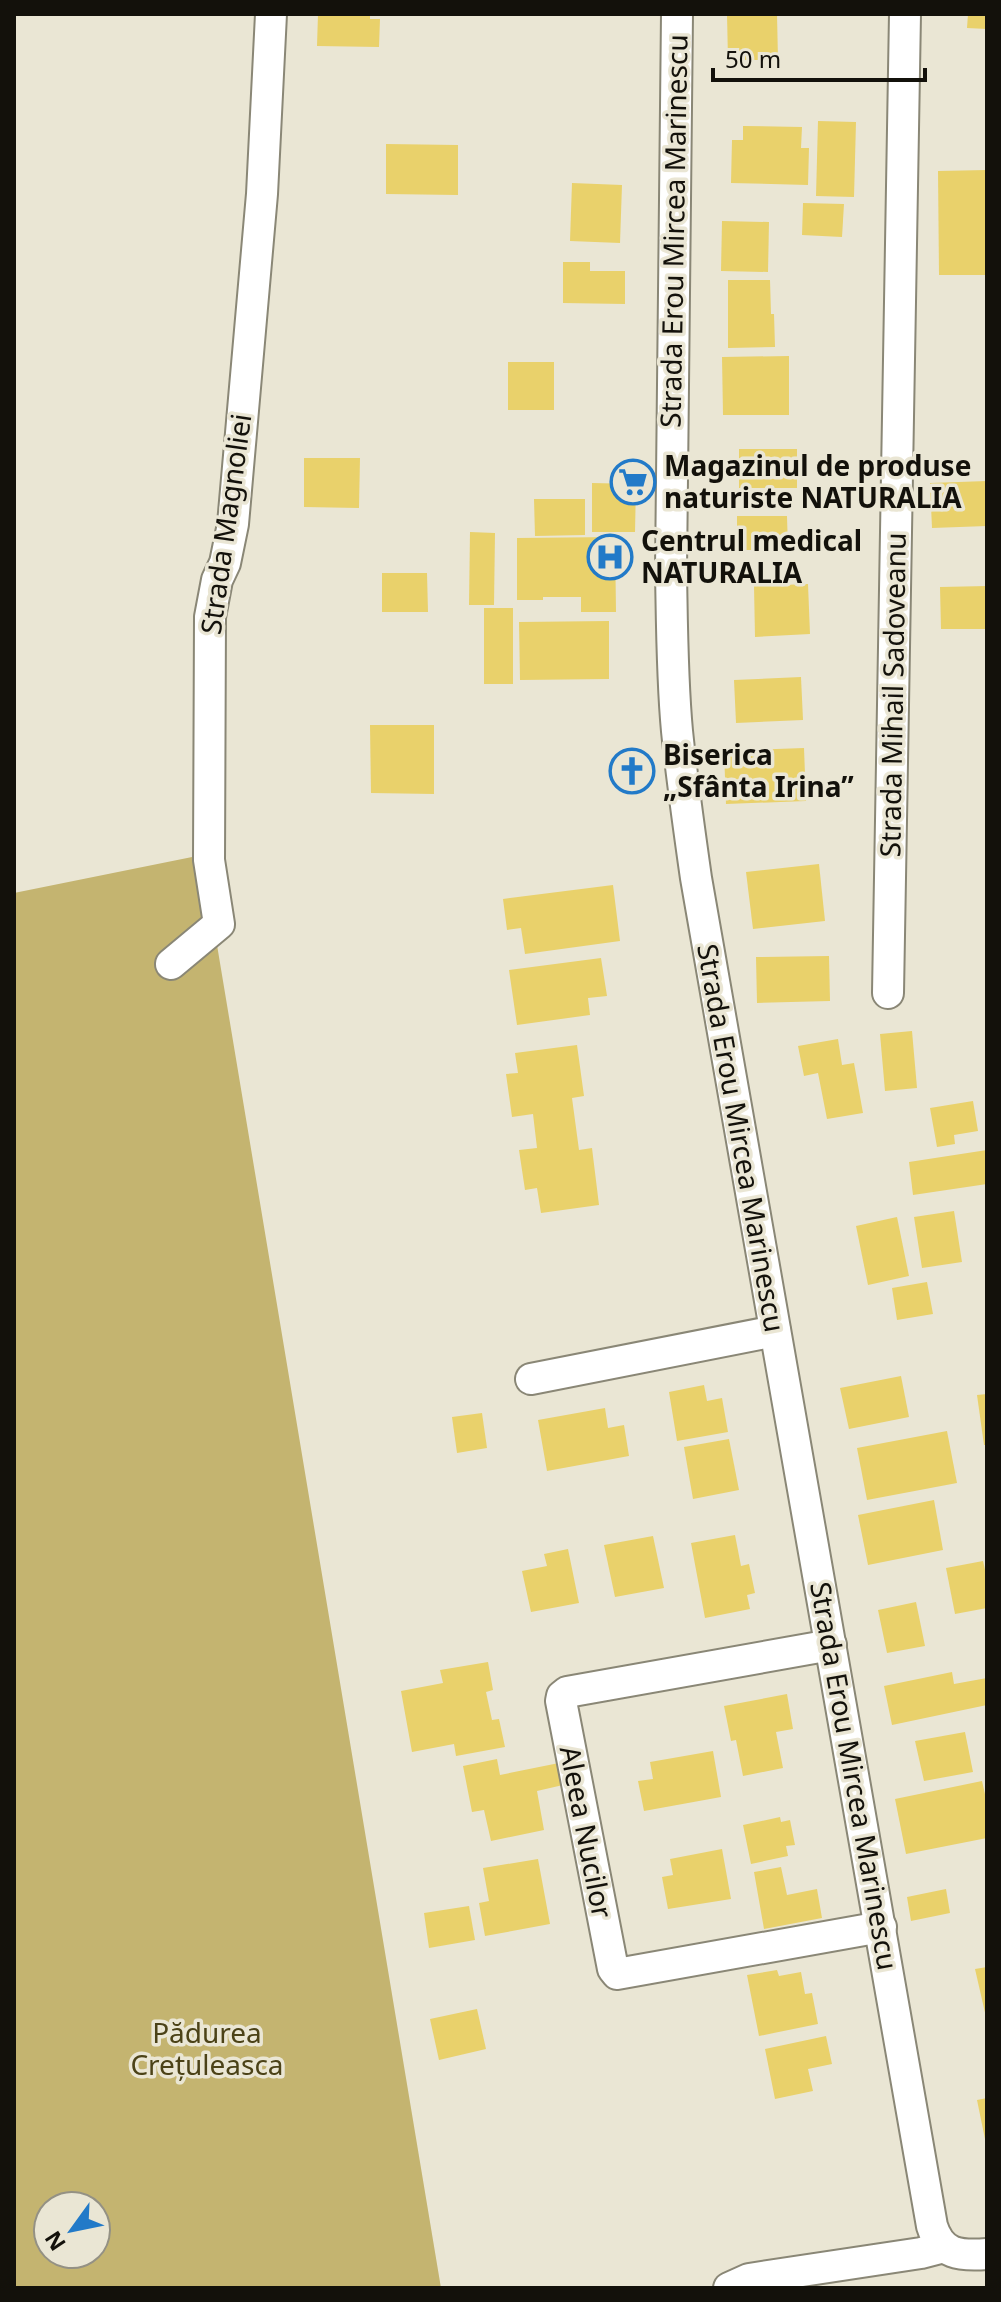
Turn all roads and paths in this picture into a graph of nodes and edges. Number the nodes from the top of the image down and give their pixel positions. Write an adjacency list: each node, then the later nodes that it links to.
1 (271, 14): 4 (street, Strada Magnoliei)
2 (677, 14): 6 (street, Strada Erou Mircea Marinescu)
3 (905, 14): 5 (street, Strada Mihail Sadoveanu)
4 (171, 964)
5 (888, 993)
6 (775, 1331): 7 (street); 8 (street, Strada Erou Mircea Marinescu)
7 (531, 1379)
8 (831, 1645): 9 (street, Strada Erou Mircea Marinescu); 9 (street, Aleea Nucilor)
9 (881, 1927): 10 (street, Strada Erou Mircea Marinescu)
10 (944, 2247): 11 (street); 12 (street)
11 (987, 2254)
12 (729, 2288)

